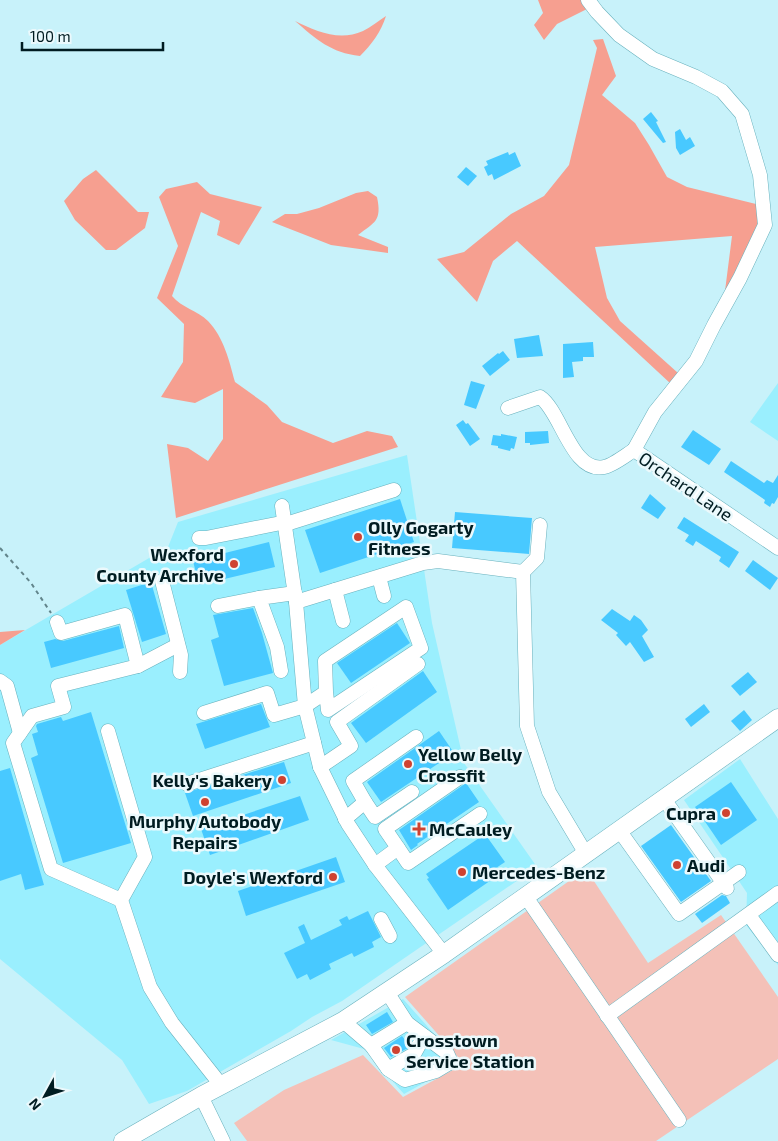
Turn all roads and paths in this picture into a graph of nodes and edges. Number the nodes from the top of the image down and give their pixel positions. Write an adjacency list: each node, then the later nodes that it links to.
1 (588, 0): 3 (street)
2 (508, 408): 3 (street, Orchard Lane)
3 (634, 450): 10 (street, Orchard Lane)
4 (394, 490): 6 (street)
5 (282, 506): 6 (street)
6 (286, 524): 8 (street); 16 (street)
7 (540, 525): 11 (street)
8 (199, 538)
9 (0, 548): 20 (path)
10 (778, 548)
11 (523, 572): 12 (street); 47 (street)
12 (378, 577): 14 (street); 15 (street)
13 (162, 581): 22 (street)
14 (334, 590): 16 (street); 19 (street)
15 (384, 596)
16 (296, 597): 17 (street); 21 (street)
17 (258, 598): 18 (street); 23 (street)
18 (218, 606)
19 (343, 621)
20 (57, 622): 25 (street)
21 (300, 645): 23 (street); 30 (street)
22 (178, 646): 25 (street); 27 (street)
23 (276, 647): 26 (street)
24 (418, 664): 37 (street)
25 (138, 666): 34 (street)
26 (281, 671)
27 (180, 672)
28 (0, 681): 34 (street)
29 (326, 692): 29 (street); 30 (street)
30 (305, 706): 31 (street); 36 (street)
31 (204, 713)
32 (778, 718): 41 (main road)
33 (108, 731): 53 (street)
34 (20, 733): 53 (street)
35 (416, 737): 42 (street)
36 (314, 743): 37 (street); 39 (street)
37 (320, 767): 44 (street)
38 (460, 777): 46 (street)
39 (187, 784)
40 (412, 792): 42 (street)
41 (664, 799): 45 (main road); 50 (street)
42 (365, 802): 44 (street)
43 (480, 814): 46 (street)
44 (345, 819): 48 (street)
45 (619, 830): 47 (main road); 50 (street)
46 (398, 848): 48 (street)
47 (586, 854): 52 (main road)
48 (375, 865): 57 (street)
49 (739, 872): 50 (street)
50 (726, 885)
51 (778, 893): 54 (street)
52 (526, 897): 57 (main road); 60 (street)
53 (121, 900): 66 (street)
54 (749, 915): 58 (street); 60 (street)
55 (381, 919): 56 (street)
56 (390, 936)
57 (444, 954): 59 (main road)
58 (778, 955)
59 (387, 992): 61 (main road); 62 (street)
60 (607, 1016): 68 (street)
61 (342, 1021): 64 (street); 66 (main road)
62 (407, 1023): 63 (street); 64 (street)
63 (424, 1036): 65 (street); 65 (street)
64 (371, 1045): 65 (street)
65 (388, 1069)
66 (221, 1085): 67 (main road)
67 (200, 1096): 69 (main road); 70 (street)
68 (679, 1120)
69 (123, 1141)
70 (223, 1141)

